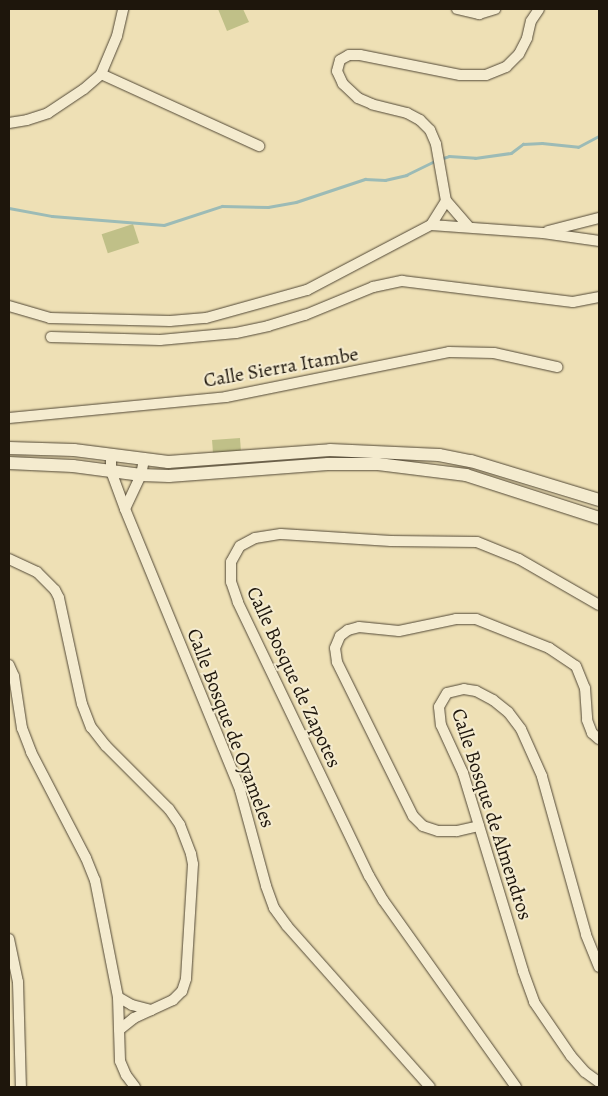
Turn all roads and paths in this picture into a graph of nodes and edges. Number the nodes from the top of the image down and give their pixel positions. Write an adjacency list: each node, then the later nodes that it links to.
1 (123, 9): 5 (street)
2 (457, 9): 3 (street)
3 (495, 9)
4 (539, 9): 8 (street)
5 (101, 74): 6 (street); 7 (street)
6 (9, 123)
7 (259, 146)
8 (446, 201): 10 (street); 11 (street)
9 (599, 218): 12 (street)
10 (431, 225): 11 (street); 15 (street)
11 (469, 227): 12 (street)
12 (543, 233): 13 (street)
13 (596, 240)
14 (599, 297): 16 (street)
15 (9, 306)
16 (51, 337)
17 (557, 367): 18 (street, Calle Sierra Itambe)
18 (9, 418)
19 (9, 448): 20 (street)
20 (111, 454): 21 (street); 23 (street)
21 (144, 460): 24 (street); 25 (street)
22 (9, 463): 23 (street)
23 (111, 471): 24 (street); 26 (street, Calle Bosque de Oyameles)
24 (141, 476): 26 (street); 27 (street)
25 (599, 500)
26 (125, 509): 41 (street, Calle Bosque de Oyameles)
27 (599, 518)
28 (9, 559): 36 (street)
29 (599, 605): 42 (street, Calle Bosque de Zapotes)
30 (9, 665): 35 (street)
31 (599, 739): 32 (street)
32 (480, 826): 34 (street, Calle Bosque de Almendros); 38 (street, Calle Bosque de Almendros)
33 (9, 939): 39 (street)
34 (599, 967)
35 (118, 997): 36 (street); 37 (street)
36 (152, 1010): 37 (street)
37 (119, 1030): 40 (street)
38 (599, 1082)
39 (20, 1087)
40 (134, 1087)
41 (430, 1087)
42 (516, 1087)

